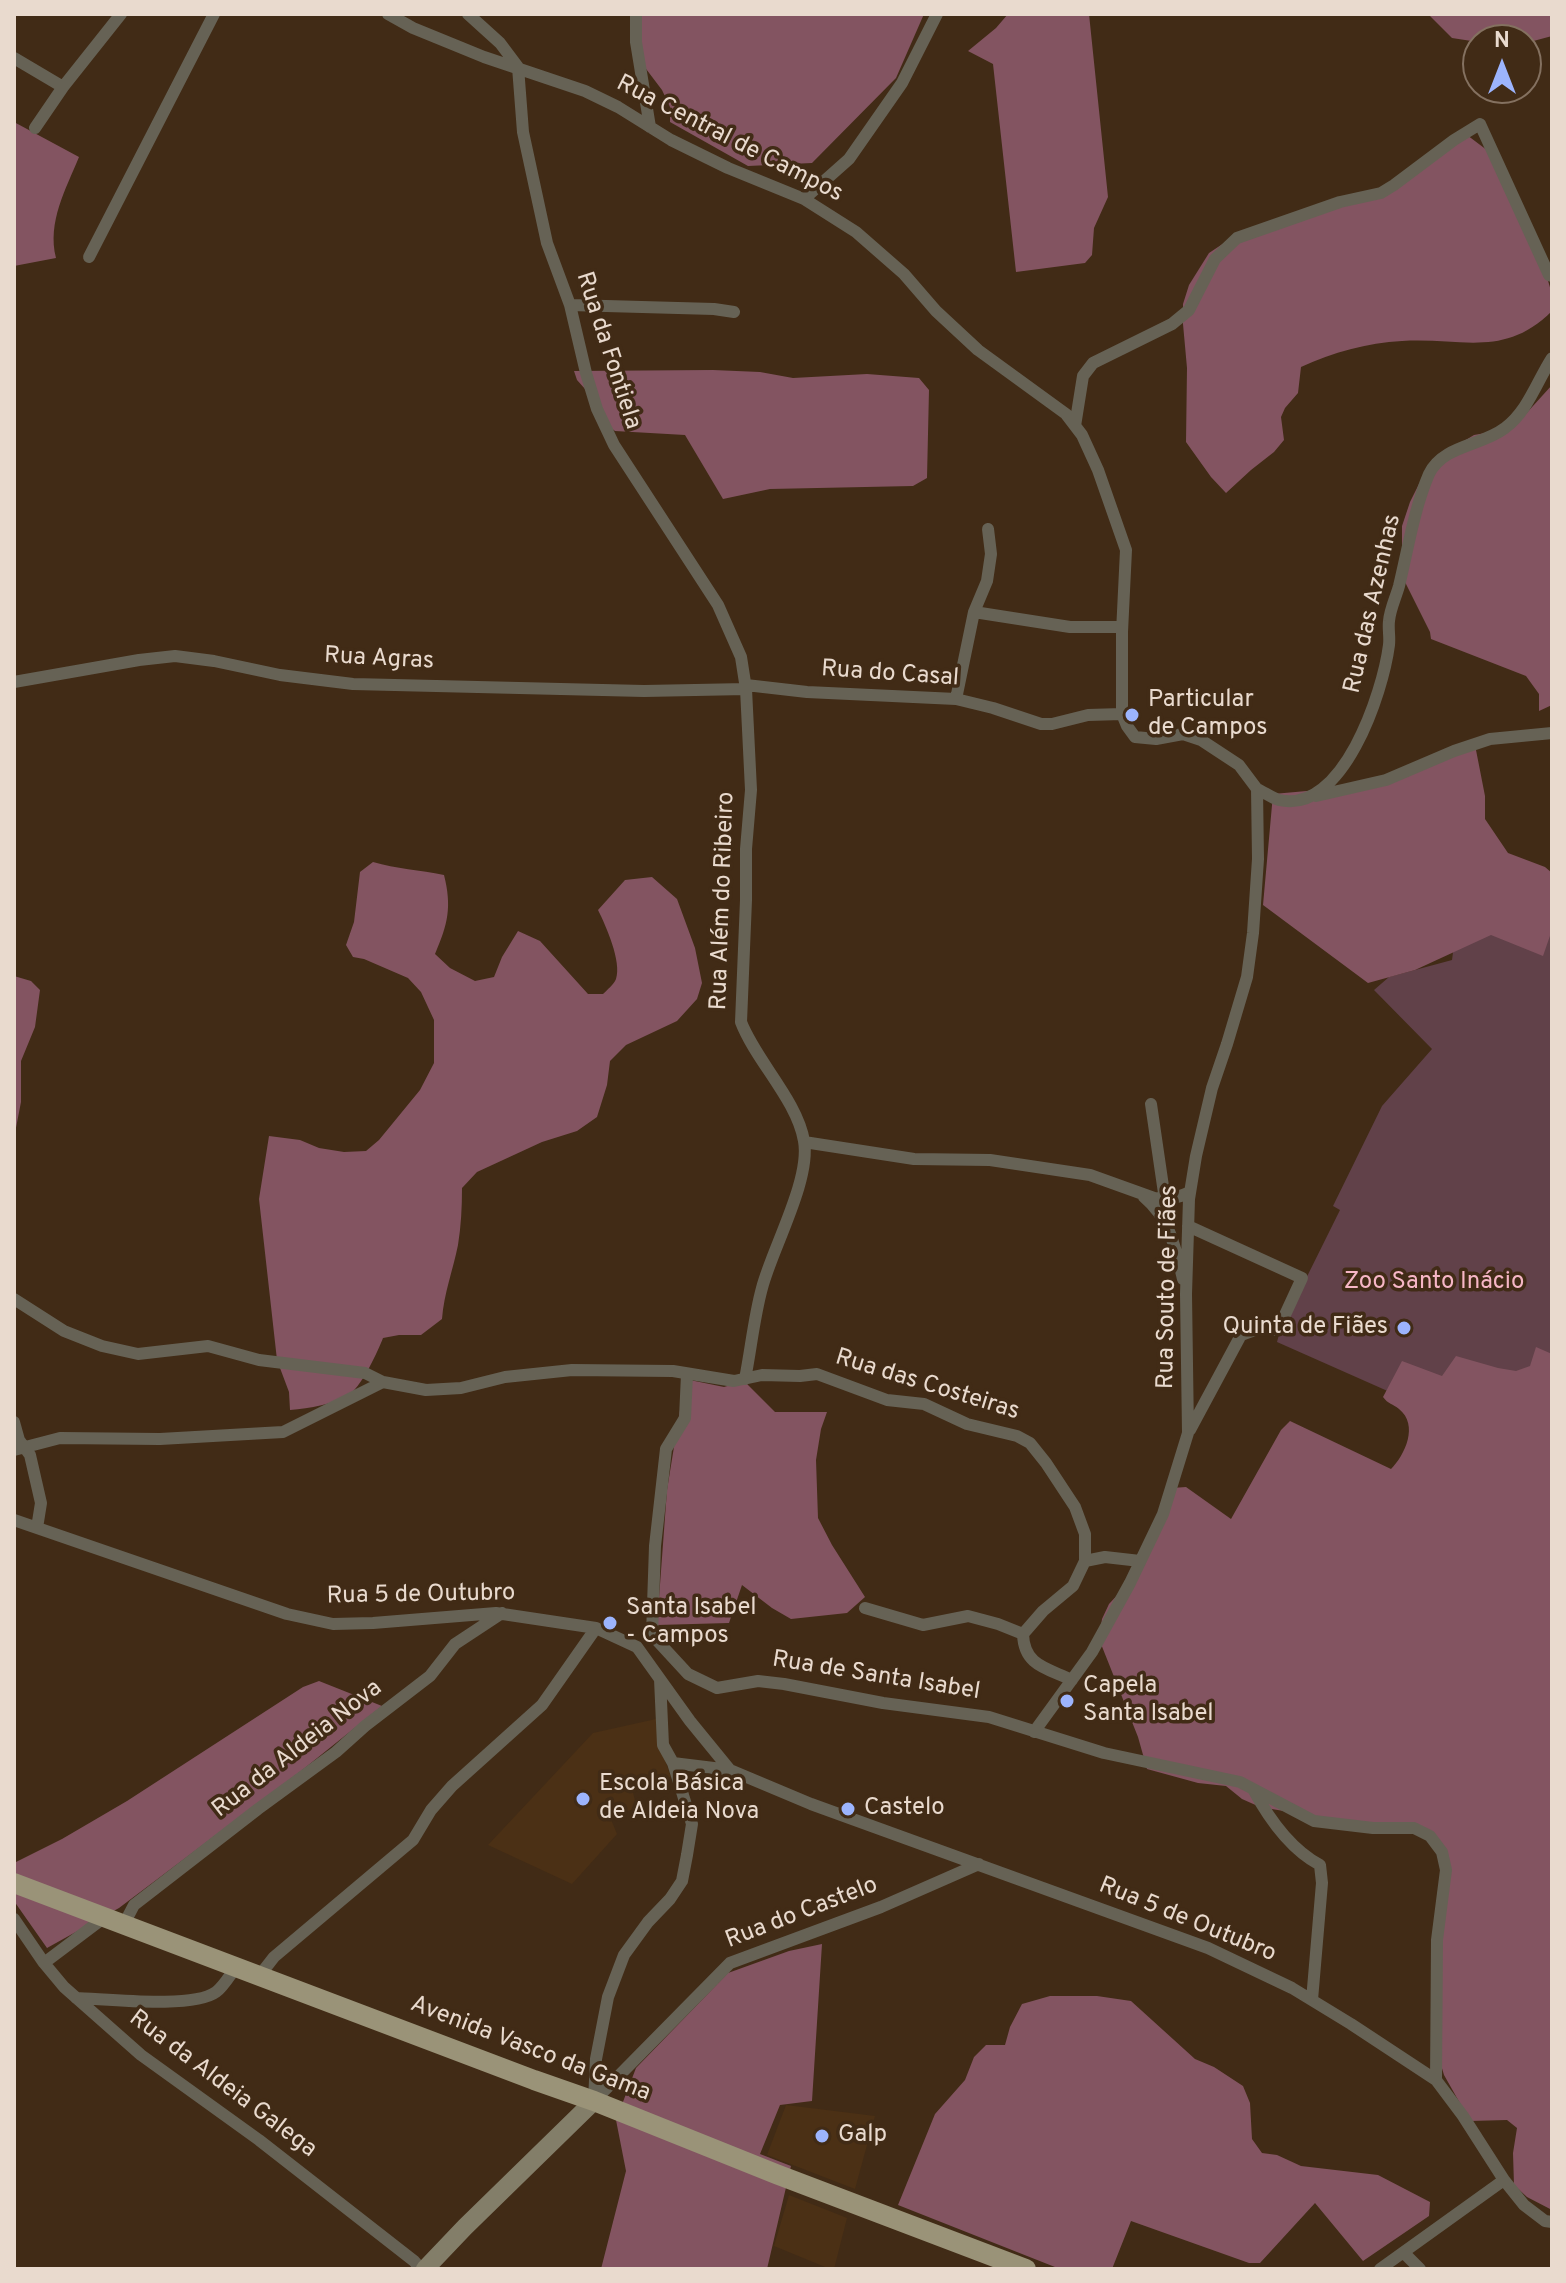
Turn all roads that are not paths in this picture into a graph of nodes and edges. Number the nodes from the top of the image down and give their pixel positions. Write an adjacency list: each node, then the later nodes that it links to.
1 (121, 14): 9 (street)
2 (214, 14): 13 (street)
3 (388, 14): 8 (street, Rua Central de Campos)
4 (468, 14): 8 (street)
5 (636, 14): 10 (street)
6 (937, 14): 12 (street)
7 (14, 58): 9 (street)
8 (518, 67): 10 (street, Rua Central de Campos); 15 (street, Rua da Fontiela)
9 (63, 87): 11 (street)
10 (650, 127): 12 (street, Rua Central de Campos)
11 (35, 128)
12 (804, 199): 18 (street, Rua Central de Campos)
13 (89, 257)
14 (1552, 276): 18 (street)
15 (570, 305): 16 (street); 23 (street, Rua da Fontiela)
16 (734, 312)
17 (1552, 358): 28 (street, Rua das Azenhas)
18 (1075, 426): 21 (street, Rua Central de Campos)
19 (988, 529): 20 (street)
20 (974, 612): 21 (street); 24 (street)
21 (1122, 627): 25 (street, Rua Central de Campos)
22 (14, 682): 23 (street, Rua Agras)
23 (746, 687): 24 (street, Rua do Casal); 30 (street, Rua Além do Ribeiro)
24 (956, 699): 25 (street, Rua do Casal)
25 (1122, 714): 27 (street)
26 (1552, 733): 28 (street)
27 (1257, 789): 28 (street); 32 (street, Rua Souto de Fiães)
28 (1301, 799)
29 (1151, 1104): 33 (street)
30 (804, 1142): 31 (street); 38 (street, Rua Além do Ribeiro)
31 (1138, 1192): 33 (street); 35 (street)
32 (1190, 1192): 33 (street); 34 (street, Rua Souto de Fiães)
33 (1165, 1200)
34 (1188, 1226): 35 (street, Rua Souto de Fiães); 41 (street)
35 (1186, 1294): 41 (street, Rua Souto de Fiães)
36 (14, 1299): 39 (street, Rua das Costeiras)
37 (687, 1374): 38 (street, Rua das Costeiras); 39 (street, Rua das Costeiras); 51 (street)
38 (745, 1379): 45 (street, Rua das Costeiras)
39 (383, 1382): 42 (street)
40 (14, 1422): 42 (street)
41 (1188, 1433): 46 (street, Rua Souto de Fiães)
42 (19, 1448): 44 (street)
43 (14, 1520): 44 (street, Rua 5 de Outubro)
44 (37, 1528): 48 (street, Rua 5 de Outubro)
45 (1085, 1561): 46 (street); 50 (street)
46 (1140, 1561): 54 (street, Rua Souto de Fiães)
47 (865, 1608): 50 (street)
48 (502, 1613): 49 (street, Rua 5 de Outubro); 62 (street, Rua da Aldeia Nova)
49 (596, 1628): 52 (street, Rua 5 de Outubro); 65 (street)
50 (1023, 1634): 54 (street)
51 (652, 1635): 52 (street); 55 (street, Rua de Santa Isabel)
52 (637, 1647): 53 (street, Rua 5 de Outubro)
53 (660, 1677): 56 (street); 57 (street, Rua 5 de Outubro)
54 (1072, 1680): 55 (street, Rua Souto de Fiães)
55 (1034, 1732): 58 (street, Rua de Santa Isabel)
56 (673, 1763): 57 (street, Rua 5 de Outubro); 69 (street)
57 (730, 1770): 59 (street, Rua 5 de Outubro)
58 (1253, 1789): 67 (street); 68 (street, Rua de Santa Isabel)
59 (979, 1864): 67 (street, Rua 5 de Outubro); 69 (street, Rua do Castelo)
60 (14, 1883): 62 (main road, Avenida Vasco da Gama)
61 (14, 1919): 63 (street, Rua da Aldeia Galega)
62 (114, 1920): 63 (street, Rua da Aldeia Nova); 64 (main road, Avenida Vasco da Gama)
63 (44, 1963): 66 (street, Rua da Aldeia Galega)
64 (236, 1967): 65 (main road, Avenida Vasco da Gama); 66 (street)
65 (260, 1975): 69 (main road, Avenida Vasco da Gama)
66 (76, 1998): 73 (street, Rua da Aldeia Galega)
67 (1312, 2000): 68 (street, Rua 5 de Outubro)
68 (1436, 2080): 70 (street, Rua 5 de Outubro)
69 (594, 2101): 73 (street); 74 (main road, Avenida Vasco da Gama)
70 (1504, 2180): 71 (street, Rua 5 de Outubro); 72 (street)
71 (1552, 2222)
72 (1404, 2253): 75 (street); 76 (street)
73 (423, 2269)
74 (1026, 2269)
75 (1380, 2269)
76 (1420, 2269)

